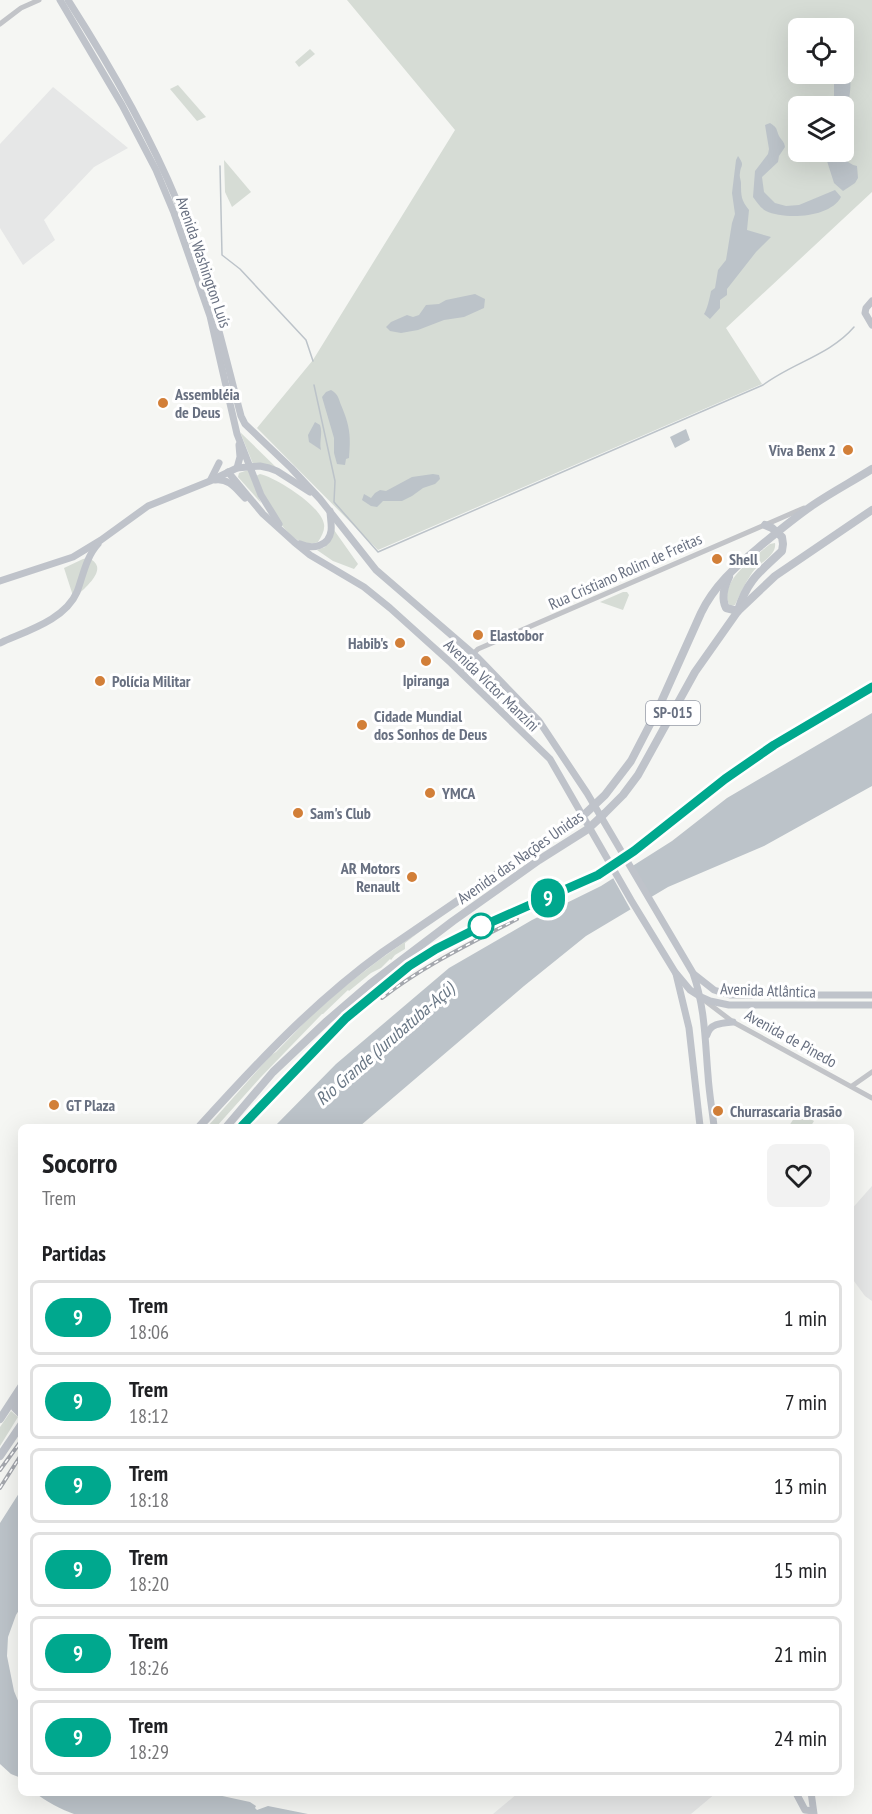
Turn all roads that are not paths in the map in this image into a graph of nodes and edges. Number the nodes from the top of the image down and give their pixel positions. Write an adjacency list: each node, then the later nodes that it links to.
1 (39, 0): 4 (street)
2 (60, 0): 7 (main road, Avenida Washington Luís)
3 (70, 1): 14 (main road, Avenida Washington Luís)
4 (0, 24)
5 (872, 302): 6 (main road)
6 (872, 325)
7 (237, 434): 9 (main road, Avenida Washington Luís); 10 (main road)
8 (219, 463): 13 (main road)
9 (250, 467): 10 (main road); 14 (main road); 22 (main road, Avenida Washington Luís)
10 (237, 468): 12 (main road)
11 (872, 469): 15 (highway, SP-015)
12 (228, 472): 13 (main road); 18 (main road, Avenida Víctor Manzini)
13 (210, 481): 18 (main road); 21 (main road)
14 (320, 499): 17 (main road, Avenida Víctor Manzini)
15 (814, 504): 19 (street, Rua Cristiano Rolim de Freitas); 20 (highway, Avenida das Nações Unidas / SP-015)
16 (872, 510): 25 (highway, Avenida das Nações Unidas / SP-015)
17 (330, 511): 22 (main road); 27 (main road, Avenida Víctor Manzini)
18 (263, 514): 22 (main road, Avenida Víctor Manzini)
19 (765, 525): 20 (highway); 27 (street, Rua Cristiano Rolim de Freitas)
20 (777, 532): 23 (highway, Avenida das Nações Unidas / SP-015); 25 (highway)
21 (101, 540): 24 (main road); 26 (main road)
22 (294, 542): 28 (main road, Avenida Víctor Manzini)
23 (732, 570): 25 (highway); 39 (highway, Avenida das Nações Unidas / SP-015)
24 (0, 580)
25 (738, 611): 40 (highway, Avenida das Nações Unidas / SP-015)
26 (0, 643)
27 (472, 653): 28 (street); 30 (main road, Avenida Víctor Manzini)
28 (465, 676): 29 (main road, Avenida Víctor Manzini)
29 (675, 972): 32 (main road, Avenida Atlântica); 41 (main road)
30 (693, 973): 31 (main road, Avenida Atlântica); 32 (main road)
31 (872, 996)
32 (700, 997): 33 (main road, Avenida Atlântica); 34 (street, Avenida de Pinedo); 35 (main road)
33 (872, 1005)
34 (733, 1022): 35 (main road); 37 (street, Avenida de Pinedo)
35 (706, 1040): 42 (main road)
36 (872, 1072): 37 (street)
37 (852, 1086): 38 (street, Avenida de Pinedo)
38 (872, 1098)
39 (202, 1124)
40 (229, 1124)
41 (700, 1124)
42 (714, 1124)
43 (18, 1392): 46 (highway)
44 (18, 1393): 45 (highway)
45 (18, 1411)
46 (0, 1419)
47 (18, 1429): 48 (highway)
48 (0, 1456)
49 (797, 1796): 53 (main road)
50 (798, 1796): 52 (main road)
51 (811, 1796): 52 (main road)
52 (813, 1812)
53 (800, 1814)

